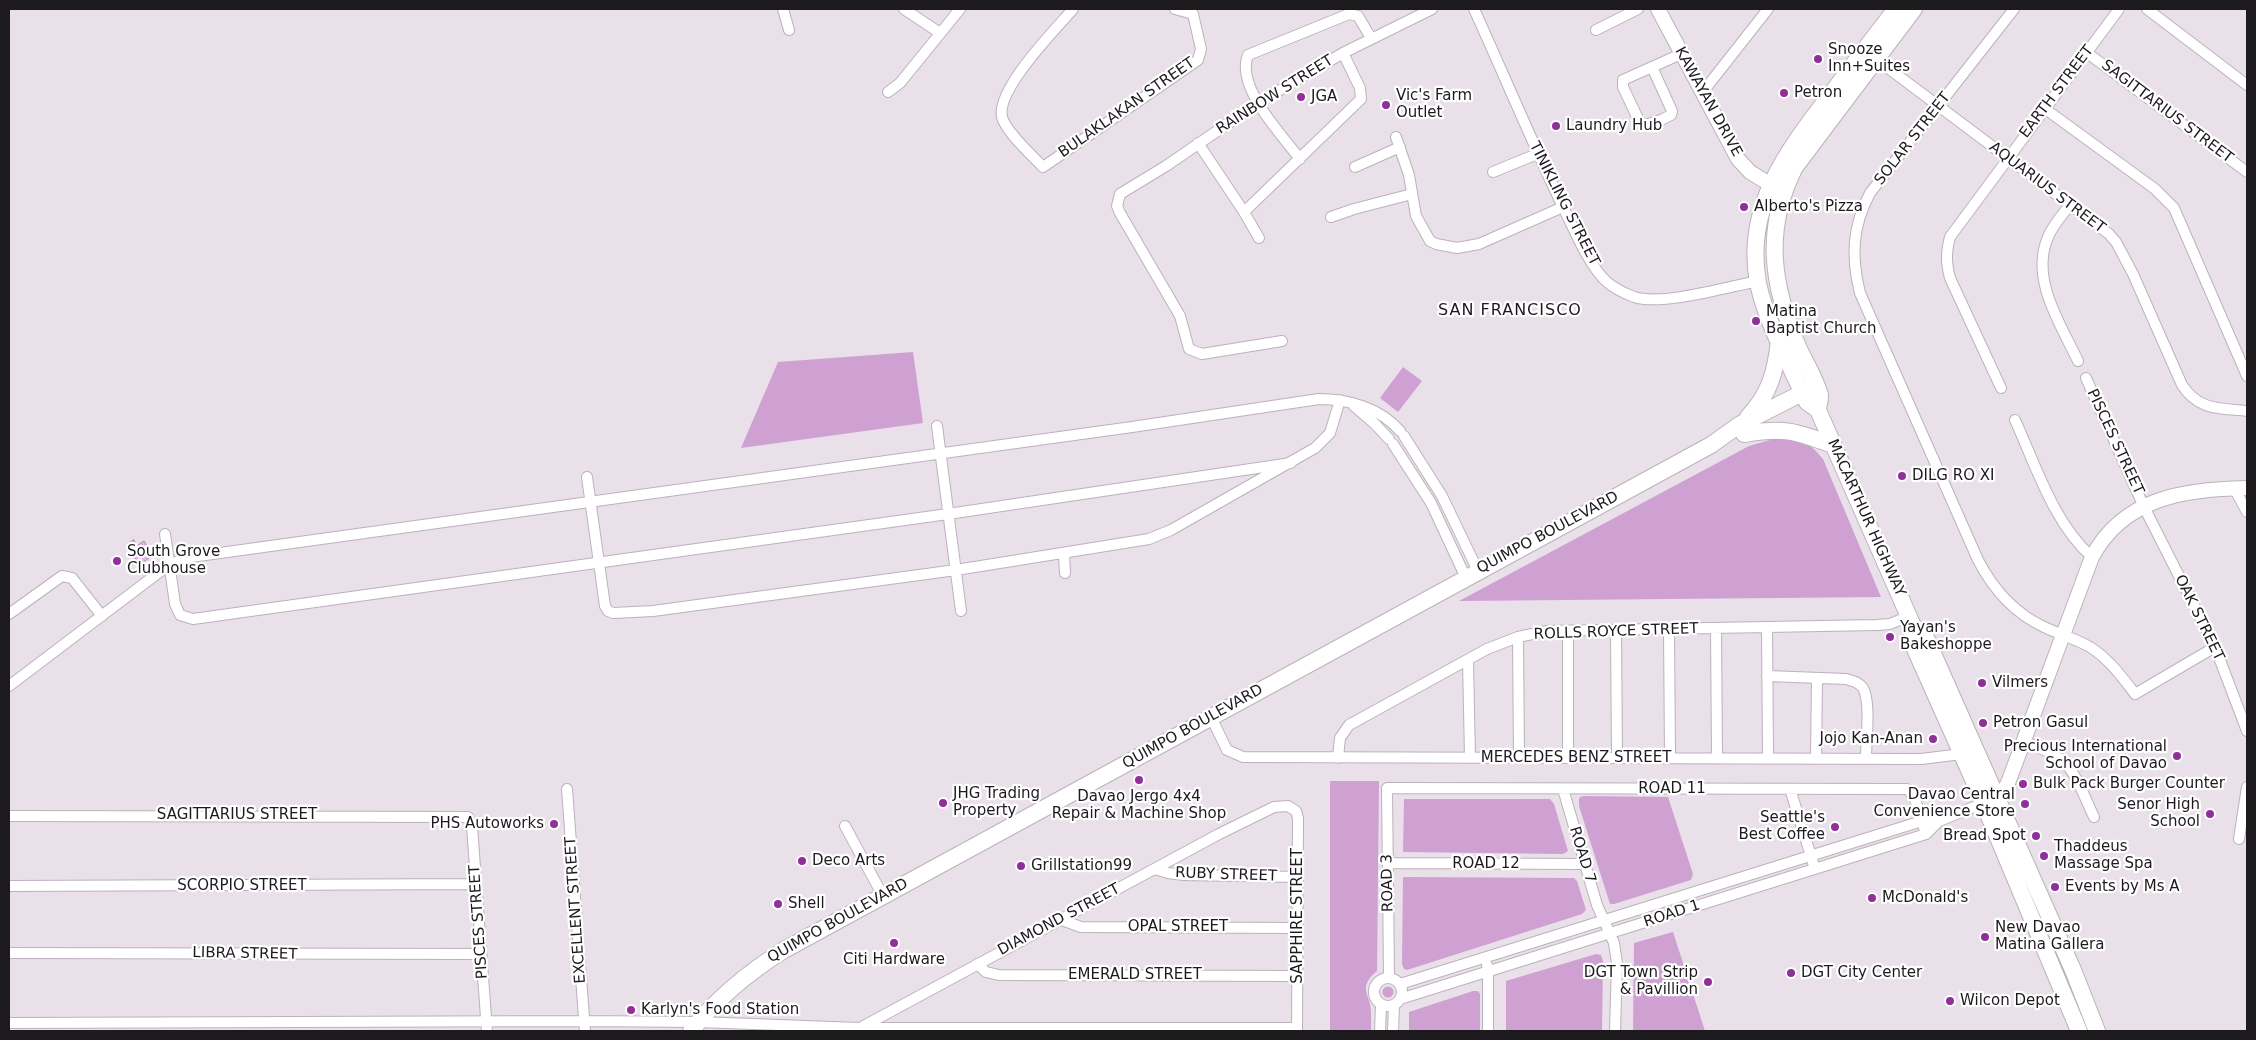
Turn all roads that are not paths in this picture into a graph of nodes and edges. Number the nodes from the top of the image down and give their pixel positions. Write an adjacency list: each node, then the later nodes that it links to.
1 (783, 9): 17 (street)
2 (904, 9): 19 (street)
3 (960, 9): 19 (street)
4 (1073, 9): 16 (street, BULAKLAKAN STREET)
5 (1175, 9): 16 (street)
6 (1432, 9): 20 (street, RAINBOW STREET)
7 (1474, 9): 35 (street, TINIKLING STREET)
8 (1638, 9): 18 (street)
9 (1658, 9): 23 (street, KAWAYAN DRIVE)
10 (1768, 9): 28 (street)
11 (1896, 9): 24 (main road, MACARTHUR HIGHWAY)
12 (1914, 9): 24 (main road, MACARTHUR HIGHWAY)
13 (2014, 9): 30 (street, SOLAR STREET)
14 (2119, 9): 21 (street, EARTH STREET)
15 (2147, 9): 26 (street)
16 (1197, 11)
17 (789, 30)
18 (1596, 30)
19 (940, 33): 27 (street)
20 (1371, 38): 22 (street, RAINBOW STREET); 29 (street)
21 (2086, 52): 31 (street, EARTH STREET); 40 (street, SAGITTARIUS STREET)
22 (1344, 53): 29 (street, RAINBOW STREET); 37 (street)
23 (1681, 54): 25 (street); 28 (street, KAWAYAN DRIVE)
24 (1870, 54): 30 (street, AQUARIUS STREET); 41 (main road, MACARTHUR HIGHWAY); 55 (main road, MACARTHUR HIGHWAY)
25 (1652, 67): 25 (street)
26 (2247, 84)
27 (888, 92)
28 (1702, 93): 41 (street, KAWAYAN DRIVE)
29 (1258, 103): 33 (street, RAINBOW STREET); 37 (street)
30 (1938, 106): 36 (street, AQUARIUS STREET); 89 (street, SOLAR STREET)
31 (2044, 108): 36 (street, EARTH STREET); 52 (street)
32 (1396, 137): 34 (street)
33 (1198, 143): 45 (street); 50 (street, RAINBOW STREET)
34 (1400, 147): 38 (street); 42 (street)
35 (1537, 154): 39 (street); 44 (street, TINIKLING STREET)
36 (2007, 158): 43 (street, AQUARIUS STREET); 54 (street, EARTH STREET)
37 (1300, 159): 45 (street)
38 (1355, 167)
39 (1493, 172)
40 (2247, 172)
41 (1771, 185): 48 (main road, MACARTHUR HIGHWAY)
42 (1412, 194): 44 (street); 46 (street)
43 (2070, 205): 51 (street); 57 (street, AQUARIUS STREET)
44 (1563, 208): 48 (street, TINIKLING STREET)
45 (1244, 212): 47 (street)
46 (1332, 217)
47 (1259, 238)
48 (1758, 281): 49 (main road, MACARTHUR HIGHWAY)
49 (1779, 340): 55 (main road, MACARTHUR HIGHWAY); 60 (main road)
50 (1282, 341)
51 (2078, 361)
52 (2247, 376)
53 (2086, 378): 69 (street, PISCES STREET)
54 (2001, 388)
55 (1813, 397): 60 (main road, QUIMPO BOULEVARD); 61 (main road, MACARTHUR HIGHWAY)
56 (1345, 402): 62 (street); 63 (street); 64 (street); 65 (street)
57 (2247, 410)
58 (2015, 420): 74 (street)
59 (937, 426): 63 (street)
60 (1742, 430): 61 (main road); 79 (main road, QUIMPO BOULEVARD)
61 (1833, 445): 83 (main road, MACARTHUR HIGHWAY)
62 (1412, 448): 64 (street); 79 (street)
63 (941, 453): 68 (street); 71 (street)
64 (1401, 456): 79 (street)
65 (1291, 463): 71 (street); 73 (street)
66 (588, 477): 68 (street)
67 (2241, 488): 69 (street); 70 (street)
68 (590, 502): 75 (street); 76 (street)
69 (2144, 507): 74 (street); 91 (street, OAK STREET)
70 (2247, 512)
71 (948, 514): 75 (street); 77 (street)
72 (165, 534): 76 (street)
73 (1064, 554): 77 (street); 78 (street)
74 (2092, 557): 89 (street)
75 (598, 561): 76 (street); 77 (street)
76 (170, 564): 82 (street)
77 (956, 570): 80 (street)
78 (1065, 573)
79 (1472, 574): 96 (main road, QUIMPO BOULEVARD)
80 (961, 611)
81 (9, 614): 82 (street)
82 (102, 616): 95 (street)
83 (1911, 621): 84 (street, ROLLS ROYCE STREET); 99 (main road, MACARTHUR HIGHWAY); 115 (main road, MACARTHUR HIGHWAY)
84 (1767, 627): 85 (street, ROLLS ROYCE STREET); 93 (street)
85 (1716, 628): 86 (street, ROLLS ROYCE STREET); 106 (street)
86 (1670, 629): 87 (street, ROLLS ROYCE STREET); 105 (street)
87 (1616, 630): 88 (street, ROLLS ROYCE STREET); 104 (street)
88 (1568, 631): 90 (street, ROLLS ROYCE STREET); 103 (street)
89 (2062, 635): 91 (street, SOLAR STREET); 98 (street)
90 (1518, 637): 92 (street, ROLLS ROYCE STREET); 102 (street)
91 (2214, 647): 97 (street, OAK STREET)
92 (1468, 660): 100 (street, ROLLS ROYCE STREET); 101 (street)
93 (1767, 676): 94 (street); 107 (street)
94 (1817, 678): 108 (street); 109 (street)
95 (9, 686)
96 (1211, 717): 100 (street, MERCEDES BENZ STREET); 135 (main road, QUIMPO BOULEVARD)
97 (2247, 731)
98 (2024, 741): 115 (street); 119 (street)
99 (1962, 754): 109 (street, MERCEDES BENZ STREET); 115 (main road, MACARTHUR HIGHWAY)
100 (1338, 758): 101 (street, MERCEDES BENZ STREET)
101 (1470, 758): 102 (street, MERCEDES BENZ STREET)
102 (1519, 758): 103 (street, MERCEDES BENZ STREET)
103 (1568, 758): 104 (street, MERCEDES BENZ STREET)
104 (1617, 758): 105 (street, MERCEDES BENZ STREET)
105 (1670, 758): 106 (street, MERCEDES BENZ STREET)
106 (1717, 758): 107 (street, MERCEDES BENZ STREET)
107 (1768, 758): 108 (street, MERCEDES BENZ STREET)
108 (1816, 758): 109 (street, MERCEDES BENZ STREET)
109 (1866, 758)
110 (2247, 787): 124 (street)
111 (1387, 788): 113 (street, ROAD 11); 128 (street, ROAD 3)
112 (567, 789): 157 (street, EXCELLENT STREET)
113 (1563, 789): 114 (street, ROAD 11); 129 (street, ROAD 7)
114 (1790, 789): 120 (street, ROAD 11); 126 (street)
115 (1990, 800): 121 (street, ROAD 1); 137 (main road, MACARTHUR HIGHWAY)
116 (1288, 806): 130 (street, DIAMOND STREET); 132 (street, SAPPHIRE STREET)
117 (9, 816): 118 (street, SAGITTARIUS STREET)
118 (464, 816): 133 (street, PISCES STREET)
119 (2094, 817)
120 (1922, 821): 121 (street, ROAD 1); 123 (street, ROAD 11); 125 (street, ROAD 1)
121 (1938, 821): 123 (street, ROAD 1)
122 (845, 826): 135 (street)
123 (1926, 834): 127 (street, ROAD 1)
124 (2239, 839)
125 (1854, 841): 126 (street, ROAD 1); 127 (street)
126 (1810, 855): 131 (street); 136 (street, ROAD 1)
127 (1859, 855): 131 (street, ROAD 1)
128 (1388, 863): 129 (street, ROAD 12); 151 (street, ROAD 3)
129 (1585, 864): 140 (street, ROAD 7)
130 (1155, 868): 132 (street, RUBY STREET); 139 (street, DIAMOND STREET)
131 (1815, 869): 138 (street, ROAD 1)
132 (1298, 877): 141 (street, SAPPHIRE STREET)
133 (475, 884): 134 (street, SCORPIO STREET); 144 (street, PISCES STREET)
134 (9, 886)
135 (883, 896): 158 (main road, QUIMPO BOULEVARD)
136 (1658, 903): 138 (street); 140 (street, ROAD 1)
137 (2038, 911): 147 (main road, MACARTHUR HIGHWAY); 150 (main road, MACARTHUR HIGHWAY)
138 (1663, 917): 142 (street, ROAD 1)
139 (1059, 919): 141 (street, OPAL STREET); 146 (street, DIAMOND STREET)
140 (1604, 920): 142 (street, ROAD 7); 145 (street, ROAD 1)
141 (1298, 928): 149 (street, SAPPHIRE STREET)
142 (1610, 934): 148 (street, ROAD 1); 167 (street, ROAD 7)
143 (9, 953): 144 (street, LIBRA STREET)
144 (482, 954): 156 (street, PISCES STREET)
145 (1484, 958): 148 (street); 152 (street, ROAD 1)
146 (977, 964): 149 (street, EMERALD STREET); 161 (street, DIAMOND STREET)
147 (2073, 970): 150 (main road); 169 (main road, MACARTHUR HIGHWAY)
148 (1488, 971): 153 (street, ROAD 1); 166 (street)
149 (1297, 976): 163 (street, SAPPHIRE STREET)
150 (2058, 977): 168 (main road, MACARTHUR HIGHWAY)
151 (1389, 978): 152 (street); 154 (street)
152 (1400, 984): 153 (street)
153 (1397, 1002): 154 (street); 165 (street)
154 (1380, 1004): 164 (street)
155 (9, 1023): 159 (street)
156 (487, 1026): 157 (street); 160 (street)
157 (585, 1026): 158 (street)
158 (695, 1026): 161 (street)
159 (21, 1027): 160 (street)
160 (87, 1027)
161 (859, 1028): 162 (street)
162 (1245, 1030): 163 (street)
163 (1297, 1030)
164 (1380, 1031)
165 (1393, 1031)
166 (1488, 1031)
167 (1615, 1031)
168 (2079, 1031)
169 (2097, 1031)

